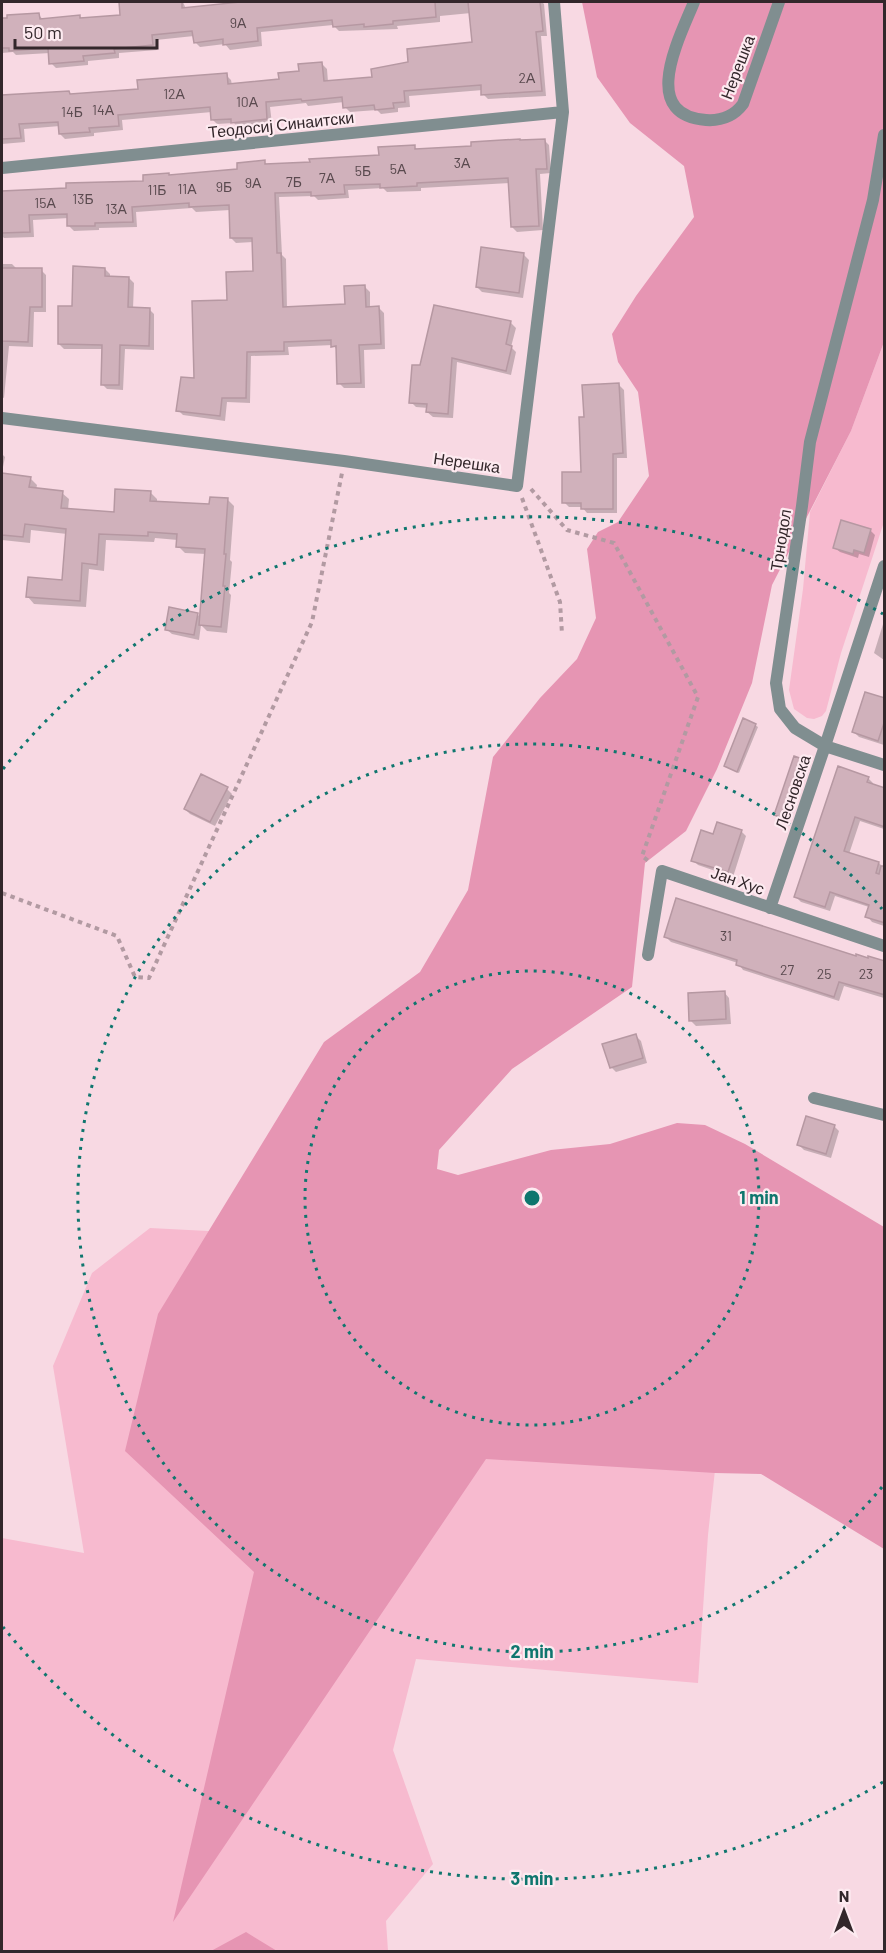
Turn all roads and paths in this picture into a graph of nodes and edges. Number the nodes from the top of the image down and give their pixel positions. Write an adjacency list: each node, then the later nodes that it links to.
1 (554, 2): 4 (street, Нерешка)
2 (694, 2): 3 (street, Нерешка)
3 (779, 2)
4 (563, 112): 6 (street, Теодосиј Синаитски); 9 (street, Нерешка)
5 (885, 135): 13 (street, Трнодол)
6 (2, 168)
7 (2, 418): 8 (street, Нерешка)
8 (344, 461): 9 (street, Нерешка); 16 (path)
9 (518, 481): 12 (path); 15 (path)
10 (885, 566): 11 (street)
11 (881, 586): 13 (street)
12 (562, 634)
13 (825, 746): 14 (street, Лесновска); 17 (street, Лесновска)
14 (885, 765)
15 (662, 871): 17 (street, Јан Хус); 19 (street)
16 (2, 893)
17 (770, 908): 18 (street, Јан Хус)
18 (885, 946)
19 (648, 955)
20 (814, 1098): 21 (street)
21 (885, 1115)

